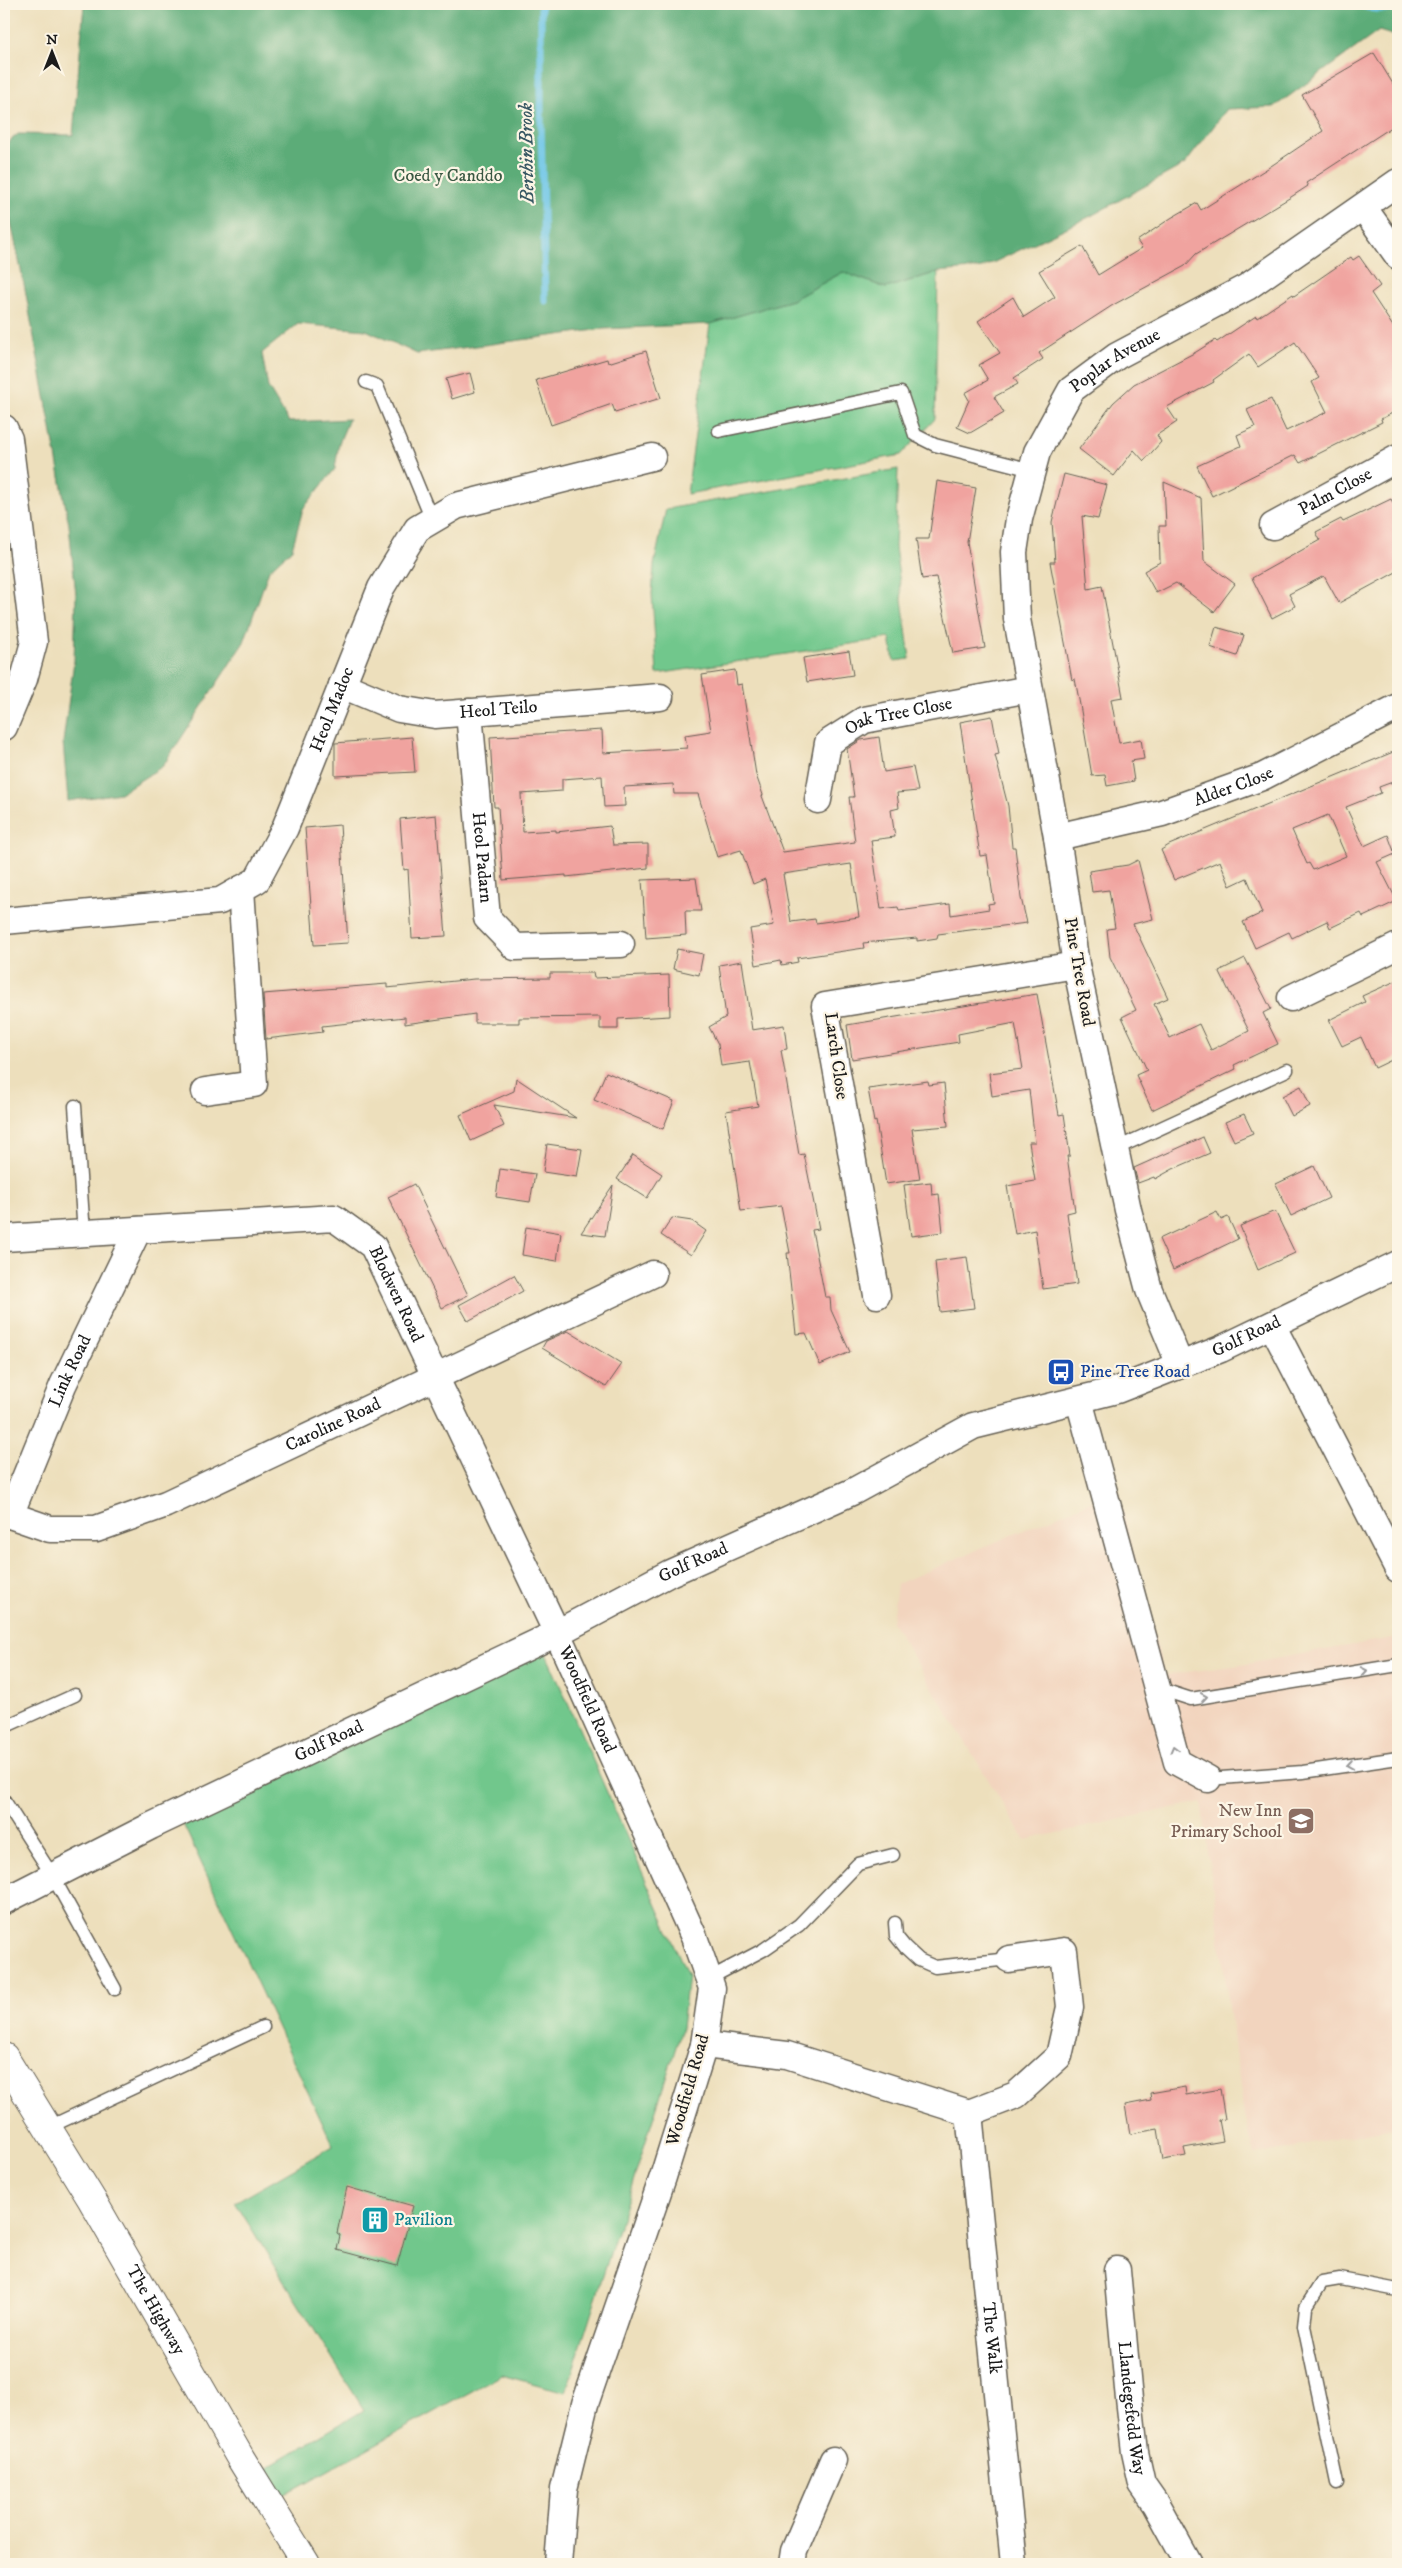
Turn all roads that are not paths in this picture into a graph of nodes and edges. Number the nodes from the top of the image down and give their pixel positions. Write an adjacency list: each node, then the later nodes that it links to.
1 (1398, 182): 2 (street, Poplar Avenue)
2 (1363, 207): 3 (street); 9 (street, Poplar Avenue)
3 (1398, 256)
4 (366, 382): 10 (lane)
5 (4, 428): 17 (street)
6 (719, 431): 9 (lane)
7 (652, 457): 10 (street, Heol Madoc)
8 (1398, 458): 11 (street, Palm Close)
9 (1032, 470): 13 (street, Poplar Avenue)
10 (432, 520): 12 (street, Heol Madoc)
11 (1273, 526)
12 (342, 685): 16 (street, Heol Teilo); 20 (street, Heol Madoc)
13 (1030, 689): 18 (street, Oak Tree Close); 19 (street, Pine Tree Road)
14 (660, 697): 16 (street, Heol Teilo)
15 (1398, 707): 19 (street, Alder Close)
16 (469, 712): 22 (street, Heol Padarn)
17 (4, 727)
18 (818, 800)
19 (1057, 837): 24 (street, Pine Tree Road)
20 (241, 889): 21 (street, Heol Madoc); 27 (street)
21 (4, 921)
22 (621, 944)
23 (1398, 946): 25 (street)
24 (1076, 965): 29 (street, Pine Tree Road); 35 (street, Larch Close)
25 (1291, 998)
26 (1287, 1070): 29 (lane)
27 (205, 1091)
28 (75, 1106): 31 (lane)
29 (1114, 1150): 37 (street, Pine Tree Road)
30 (138, 1230): 31 (street, Blodwen Road); 38 (street, Blodwen Road); 40 (street, Link Road)
31 (84, 1234): 32 (street, Blodwen Road)
32 (4, 1238)
33 (1398, 1264): 36 (street, Golf Road)
34 (653, 1274): 38 (street, Caroline Road)
35 (877, 1295)
36 (1272, 1325): 37 (street, Golf Road); 41 (street)
37 (1180, 1365): 39 (street, Golf Road)
38 (434, 1378): 40 (street, Caroline Road); 42 (street, Blodwen Road)
39 (1079, 1400): 42 (street, Golf Road); 44 (street)
40 (7, 1514)
41 (1398, 1569)
42 (556, 1632): 51 (street, Golf Road); 55 (street, Woodfield Road)
43 (1398, 1665): 44 (lane, one-way to 43)
44 (1157, 1688): 48 (street, one-way to 44)
45 (75, 1695): 46 (lane)
46 (4, 1726)
47 (1398, 1758): 48 (lane, one-way to 48)
48 (1208, 1780)
49 (4, 1800): 51 (lane)
50 (893, 1855): 55 (lane)
51 (52, 1875): 52 (street, Golf Road); 56 (lane)
52 (4, 1901)
53 (894, 1923): 54 (lane)
54 (1009, 1959): 60 (street)
55 (708, 1979): 58 (street, Woodfield Road)
56 (115, 1989)
57 (263, 2027): 61 (lane)
58 (704, 2045): 60 (street); 67 (street, Woodfield Road)
59 (4, 2057): 61 (street, The Highway)
60 (968, 2113): 69 (street, The Walk)
61 (47, 2128): 66 (street, The Highway)
62 (1117, 2270): 70 (street, Llandegefedd Way)
63 (1398, 2290): 65 (lane)
64 (833, 2460): 68 (street)
65 (1337, 2483)
66 (306, 2564)
67 (558, 2564)
68 (792, 2564)
69 (1014, 2564)
70 (1189, 2564)

